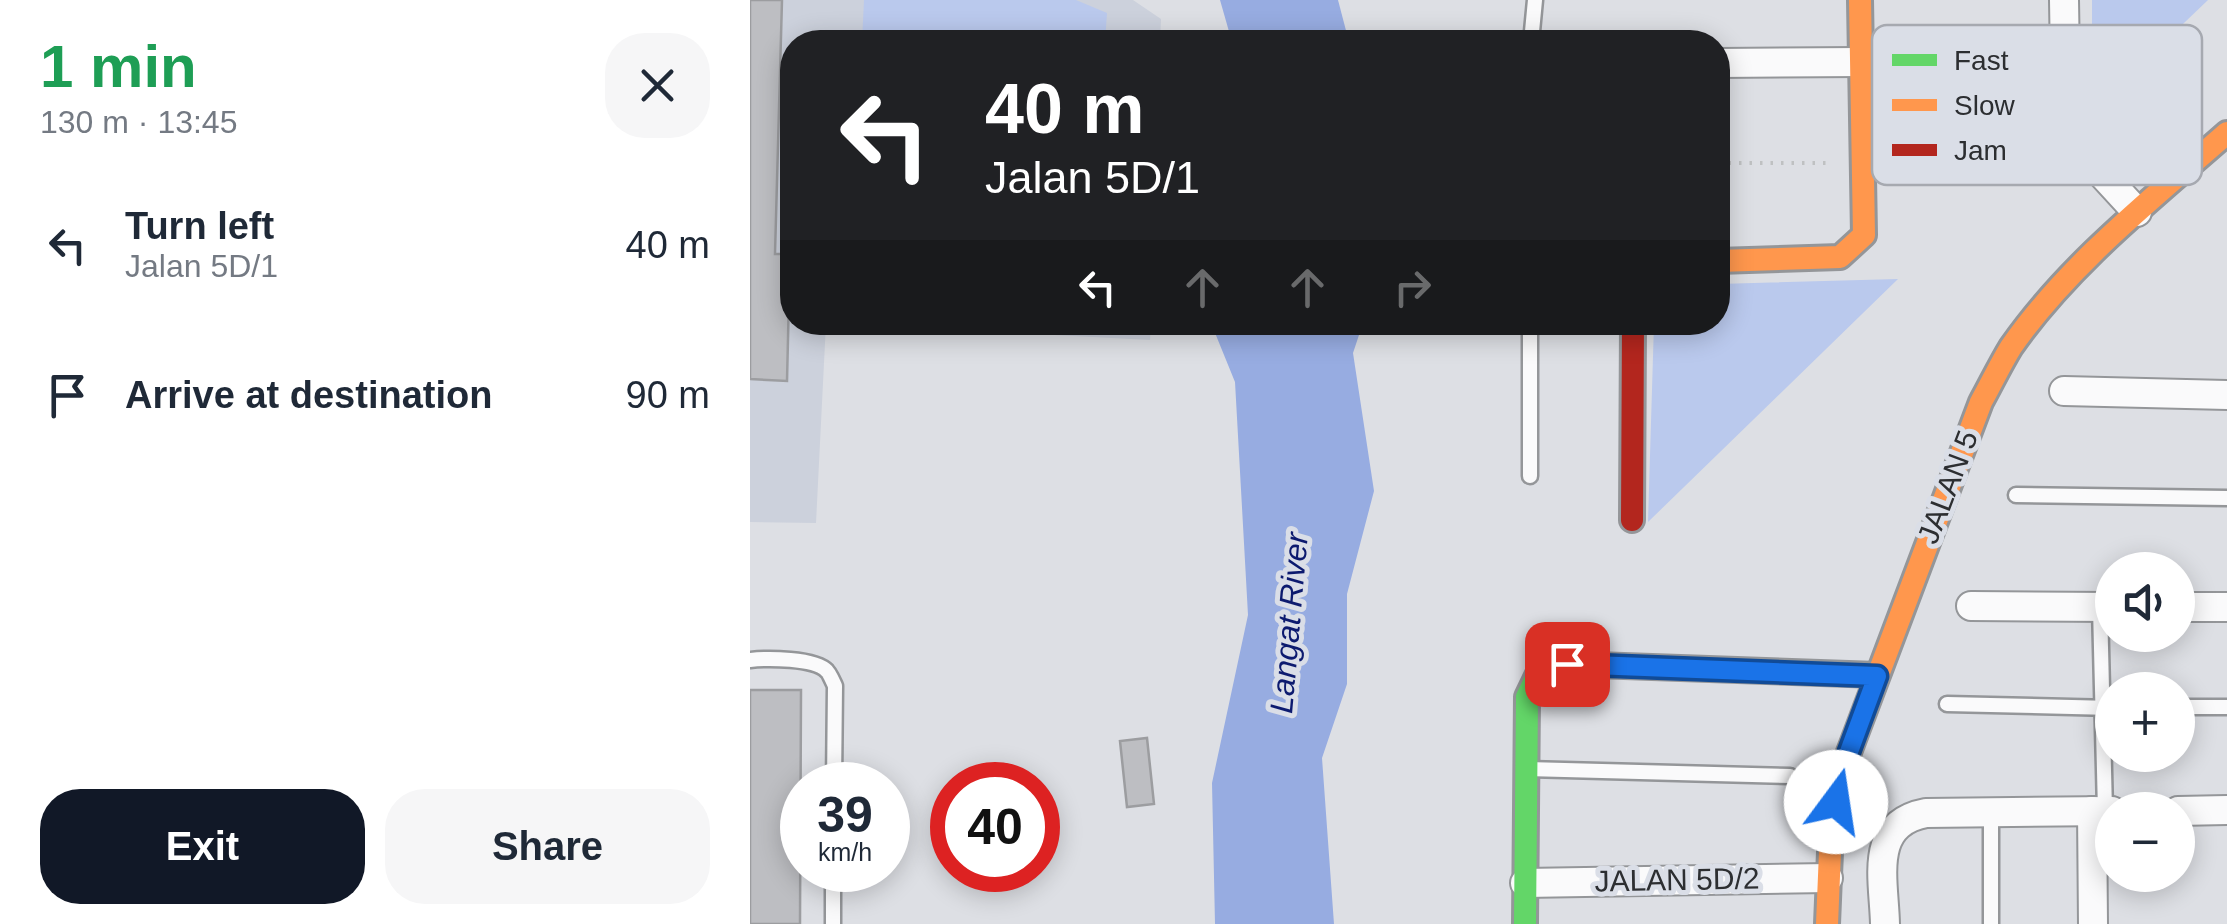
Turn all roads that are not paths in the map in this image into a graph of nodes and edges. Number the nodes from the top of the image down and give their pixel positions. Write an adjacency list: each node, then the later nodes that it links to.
1 (1534, 0): 5 (lane)
2 (1860, 0): 6 (street)
3 (2064, 0): 4 (street)
4 (2064, 25)
5 (1532, 30)
6 (1861, 62): 7 (street); 13 (street)
7 (1730, 63)
8 (2227, 134): 9 (street, JALAN 5)
9 (2202, 156)
10 (2112, 185): 12 (street)
11 (2168, 185): 12 (street, JALAN 5)
12 (2137, 212): 27 (street, JALAN 5)
13 (1730, 261)
14 (1530, 335): 18 (lane)
15 (1633, 335): 21 (street)
16 (2064, 391): 17 (street)
17 (2227, 395)
18 (1530, 476)
19 (2016, 495): 20 (lane)
20 (2227, 498)
21 (1632, 520)
22 (1971, 606): 23 (street)
23 (2095, 606)
24 (2195, 607): 25 (street)
25 (2227, 607)
26 (750, 660): 32 (lane)
27 (1877, 676): 33 (street); 39 (street, JALAN 5)
28 (1947, 704): 31 (lane)
29 (2195, 707): 30 (lane)
30 (2227, 707)
31 (2095, 708)
32 (834, 762)
33 (1526, 770): 34 (lane); 40 (street)
34 (1790, 776)
35 (2195, 810): 36 (street)
36 (2227, 810)
37 (2095, 811): 38 (street)
38 (1991, 812): 46 (street); 47 (lane)
39 (1828, 878): 40 (street, JALAN 5D/2); 45 (street, JALAN 5)
40 (1525, 883): 44 (street)
41 (833, 892): 43 (lane)
42 (2096, 892): 48 (street)
43 (833, 924)
44 (1526, 924)
45 (1826, 924)
46 (1884, 924)
47 (1991, 924)
48 (2093, 924)

